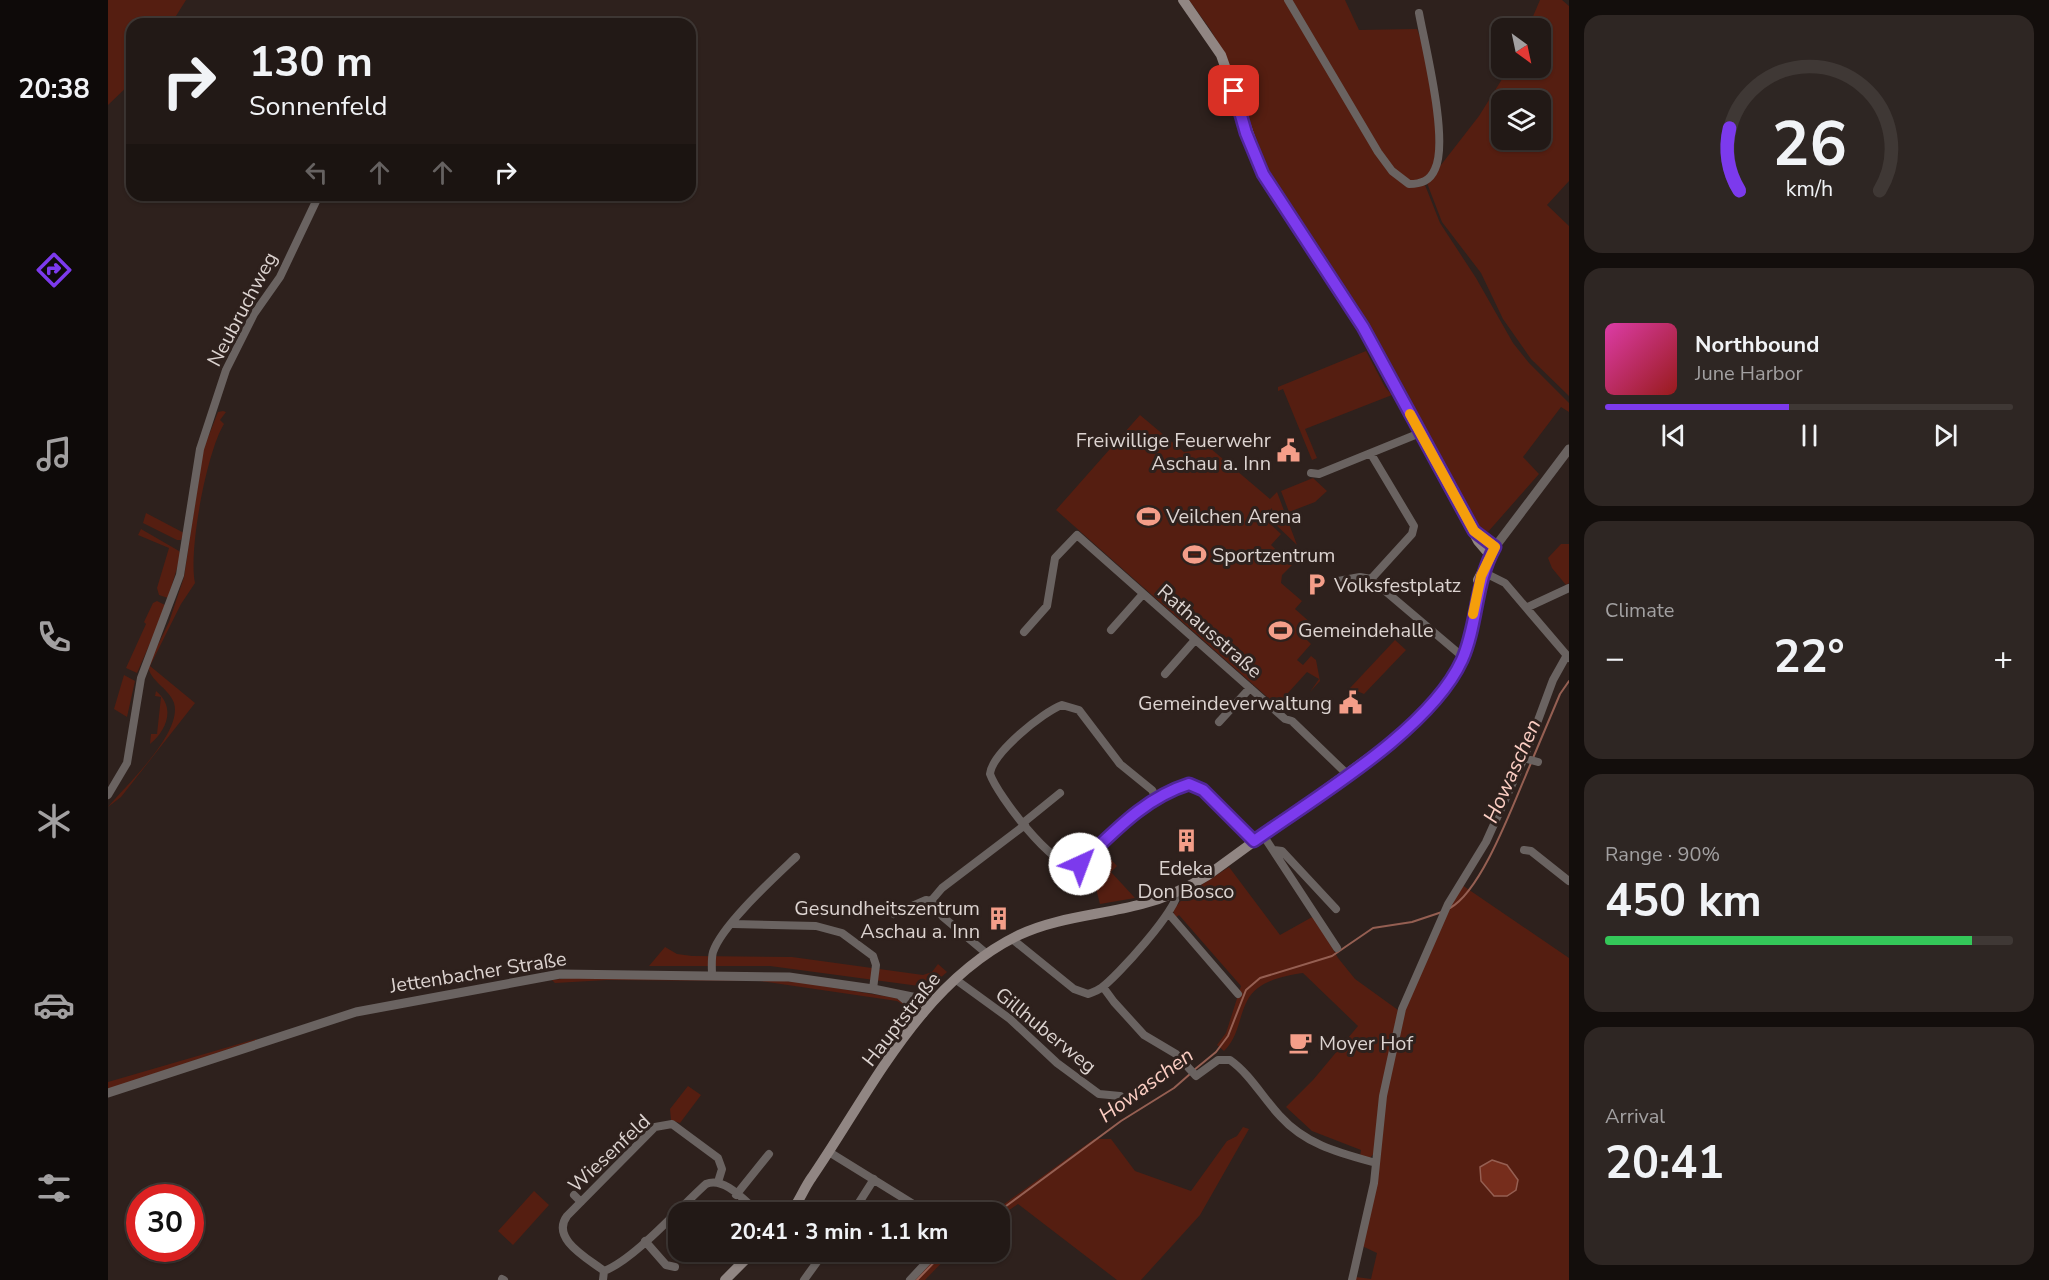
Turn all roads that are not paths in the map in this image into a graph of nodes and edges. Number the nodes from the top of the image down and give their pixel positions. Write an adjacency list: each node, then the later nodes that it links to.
1 (1183, 0): 5 (main road)
2 (1288, 0): 3 (street)
3 (1419, 13)
4 (316, 201): 28 (street, Neubruchweg)
5 (1420, 433): 7 (street); 9 (main road)
6 (1569, 449): 9 (street, Hauptstraße)
7 (1371, 454): 8 (street); 11 (street)
8 (1311, 473)
9 (1494, 549): 10 (main road, Hauptstraße)
10 (1482, 574): 15 (street); 20 (main road, Hauptstraße)
11 (1371, 579): 12 (street); 20 (street)
12 (1338, 581)
13 (1569, 588): 15 (street)
14 (1143, 594): 16 (street); 17 (street, Rathausstraße); 18 (street, Rathausstraße)
15 (1528, 607): 19 (street)
16 (1111, 630)
17 (1024, 632)
18 (1195, 640): 21 (street); 22 (street, Rathausstraße)
19 (1568, 656): 24 (street)
20 (1463, 657): 26 (main road, Hauptstraße)
21 (1165, 674)
22 (1250, 688): 23 (street); 26 (street, Rathausstraße)
23 (1219, 722)
24 (1526, 758): 25 (street); 57 (street)
25 (1538, 762)
26 (1347, 774): 31 (main road, Hauptstraße)
27 (1060, 793): 30 (street)
28 (108, 795)
29 (1157, 800): 30 (street); 30 (street); 31 (street)
30 (1024, 824): 37 (street)
31 (1259, 838): 32 (street); 36 (main road, Hauptstraße)
32 (1274, 850): 38 (street); 43 (street)
33 (1524, 850): 35 (street)
34 (796, 857): 41 (street)
35 (1569, 881)
36 (1177, 892): 40 (street); 42 (main road, Hauptstraße)
37 (931, 901): 39 (street); 44 (street)
38 (1336, 909)
39 (894, 914)
40 (1169, 914): 47 (street); 49 (street)
41 (733, 924): 45 (street); 48 (street)
42 (1012, 939): 44 (main road, Hauptstraße); 47 (street)
43 (1336, 948)
44 (986, 953): 46 (main road, Hauptstraße)
45 (712, 976): 48 (street, Jettenbacher Straße); 53 (street, Jettenbacher Straße)
46 (955, 979): 51 (main road, Hauptstraße); 54 (street, Gillhuberweg)
47 (1103, 987): 57 (street)
48 (873, 989): 50 (street, Jettenbacher Straße)
49 (1238, 994)
50 (901, 996): 51 (street, Jettenbacher Straße); 52 (street, Jettenbacher Straße)
51 (931, 1004): 52 (main road, Hauptstraße)
52 (923, 1014): 55 (main road, Hauptstraße)
53 (108, 1093)
54 (1120, 1096)
55 (829, 1152): 58 (street); 60 (main road, Hauptstraße)
56 (769, 1154): 62 (street)
57 (1376, 1163): 80 (street)
58 (874, 1179): 67 (street); 68 (street)
59 (718, 1182): 62 (street); 63 (street, Wiesenfeld); 69 (street)
60 (803, 1190): 65 (main road, Hauptstraße); 66 (main road, Hauptstraße)
61 (574, 1195): 63 (street)
62 (736, 1195): 64 (street)
63 (581, 1202): 74 (street, Wiesenfeld)
64 (745, 1202)
65 (792, 1202)
66 (796, 1202)
67 (859, 1202)
68 (910, 1202)
69 (645, 1241): 73 (street); 74 (street)
70 (744, 1262): 75 (main road)
71 (817, 1262): 78 (street)
72 (927, 1262): 79 (street)
73 (675, 1267)
74 (604, 1271): 76 (street)
75 (729, 1278): 77 (main road)
76 (603, 1280)
77 (718, 1280)
78 (804, 1280)
79 (910, 1280)
80 (1352, 1280)

